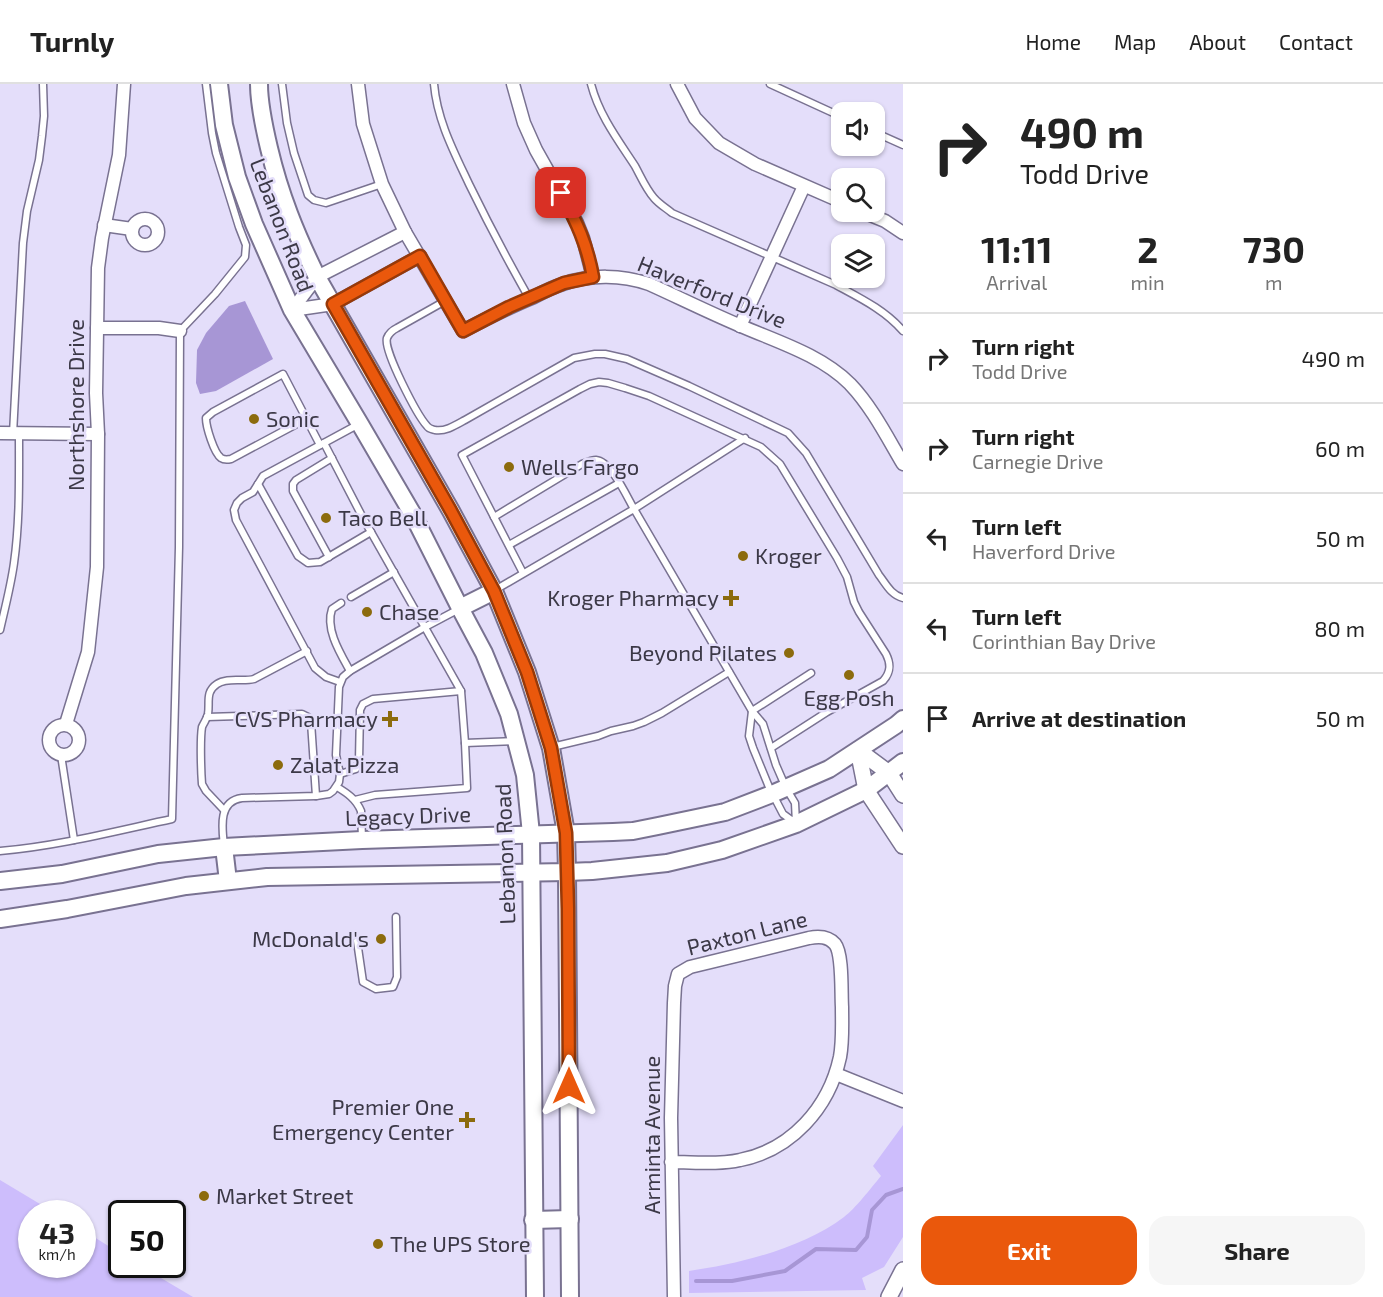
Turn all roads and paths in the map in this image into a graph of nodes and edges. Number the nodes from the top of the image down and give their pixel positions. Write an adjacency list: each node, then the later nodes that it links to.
1 (43, 84): 39 (lane)
2 (124, 84): 20 (street, Northshore Drive)
3 (206, 84): 34 (lane)
4 (219, 84): 31 (main road, Lebanon Road)
5 (259, 84): 26 (main road, Lebanon Road)
6 (282, 84): 16 (lane)
7 (358, 84): 16 (street)
8 (434, 84): 28 (lane)
9 (513, 84): 27 (street)
10 (591, 84): 25 (lane)
11 (677, 84): 17 (street)
12 (770, 84): 13 (lane)
13 (831, 112)
14 (885, 137): 15 (lane)
15 (903, 145)
16 (382, 184): 22 (street)
17 (804, 186): 18 (street); 25 (street)
18 (831, 197)
19 (885, 221): 23 (street)
20 (104, 225): 21 (street); 33 (street, Northshore Drive)
21 (132, 229)
22 (405, 231): 24 (street); 26 (street)
23 (903, 233)
24 (420, 256): 29 (street); 30 (street)
25 (772, 256): 32 (street); 35 (lane)
26 (317, 277): 30 (main road, Lebanon Road); 31 (street)
27 (593, 277): 28 (street, Haverford Drive); 32 (street, Haverford Drive)
28 (529, 298): 29 (street, Haverford Drive)
29 (445, 301): 56 (lane)
30 (333, 304): 31 (street); 54 (main road, Lebanon Road)
31 (292, 310): 37 (main road, Lebanon Road)
32 (740, 326): 44 (street, Haverford Drive)
33 (97, 328): 34 (street); 40 (street, Northshore Drive)
34 (180, 331): 90 (lane)
35 (903, 331)
36 (306, 419): 36 (lane); 42 (lane)
37 (360, 423): 42 (lane); 58 (main road, Lebanon Road)
38 (0, 433): 39 (street)
39 (16, 434): 40 (street); 60 (lane)
40 (98, 434): 70 (street, Northshore Drive)
41 (745, 438): 47 (lane); 48 (lane); 74 (lane)
42 (322, 444): 43 (lane); 46 (lane)
43 (332, 458): 49 (lane); 51 (lane)
44 (903, 464)
45 (618, 483): 47 (lane); 48 (lane); 50 (lane)
46 (258, 484): 51 (lane); 61 (lane)
47 (634, 509): 53 (lane); 63 (lane)
48 (494, 517): 50 (lane)
49 (371, 532): 51 (lane); 52 (lane)
50 (509, 545): 53 (lane)
51 (329, 557)
52 (394, 572): 55 (lane); 59 (lane)
53 (523, 573): 54 (lane)
54 (494, 591): 58 (main road); 73 (main road, Lebanon Road)
55 (351, 597)
56 (903, 598)
57 (341, 603): 62 (lane)
58 (460, 608): 59 (lane); 71 (main road, Lebanon Road)
59 (425, 627): 62 (lane); 66 (lane)
60 (0, 630)
61 (307, 651): 65 (lane); 68 (lane)
62 (350, 671): 65 (lane)
63 (729, 672): 67 (lane); 73 (lane)
64 (811, 673): 67 (lane)
65 (340, 682): 79 (lane)
66 (460, 691): 72 (lane); 79 (lane)
67 (752, 711): 74 (lane); 82 (lane)
68 (207, 717): 84 (lane); 86 (lane)
69 (903, 719): 75 (main road, Legacy Drive)
70 (66, 724): 76 (street); 76 (street)
71 (516, 741): 72 (lane); 89 (main road, Lebanon Road)
72 (465, 743): 85 (lane)
73 (551, 748): 88 (main road, Lebanon Road)
74 (771, 748): 82 (lane)
75 (858, 750): 78 (street); 81 (street); 82 (main road, Legacy Drive)
76 (61, 755): 90 (lane)
77 (903, 762): 78 (main road)
78 (889, 773): 81 (main road); 83 (street)
79 (340, 774): 80 (lane)
80 (337, 787): 84 (lane); 85 (lane)
81 (866, 790): 87 (main road); 92 (street)
82 (779, 791): 87 (lane); 87 (lane); 88 (main road, Legacy Drive)
83 (903, 795)
84 (316, 796): 86 (lane)
85 (356, 801): 91 (lane)
86 (225, 810): 93 (lane)
87 (796, 824): 95 (main road)
88 (566, 833): 89 (main road, Legacy Drive); 95 (main road, Lebanon Road)
89 (531, 834): 91 (main road, Legacy Drive); 96 (main road, Lebanon Road)
90 (74, 840): 94 (lane)
91 (362, 840): 93 (main road, Legacy Drive)
92 (903, 846)
93 (224, 847): 97 (main road, Legacy Drive); 98 (main road)
94 (0, 850)
95 (567, 872): 96 (main road); 106 (main road, Lebanon Road)
96 (530, 873): 98 (main road); 107 (main road, Lebanon Road)
97 (0, 881)
98 (228, 881): 100 (main road)
99 (396, 917): 101 (lane)
100 (0, 919)
101 (357, 941)
102 (678, 974): 103 (street, Paxton Lane); 105 (street, Arminta Avenue)
103 (836, 1074): 104 (street); 105 (street)
104 (903, 1101)
105 (671, 1162): 111 (street, Arminta Avenue)
106 (570, 1219): 107 (main road); 110 (main road, Lebanon Road)
107 (533, 1220): 109 (main road, Lebanon Road)
108 (903, 1270): 112 (street)
109 (535, 1297)
110 (570, 1297)
111 (674, 1297)
112 (889, 1297)

